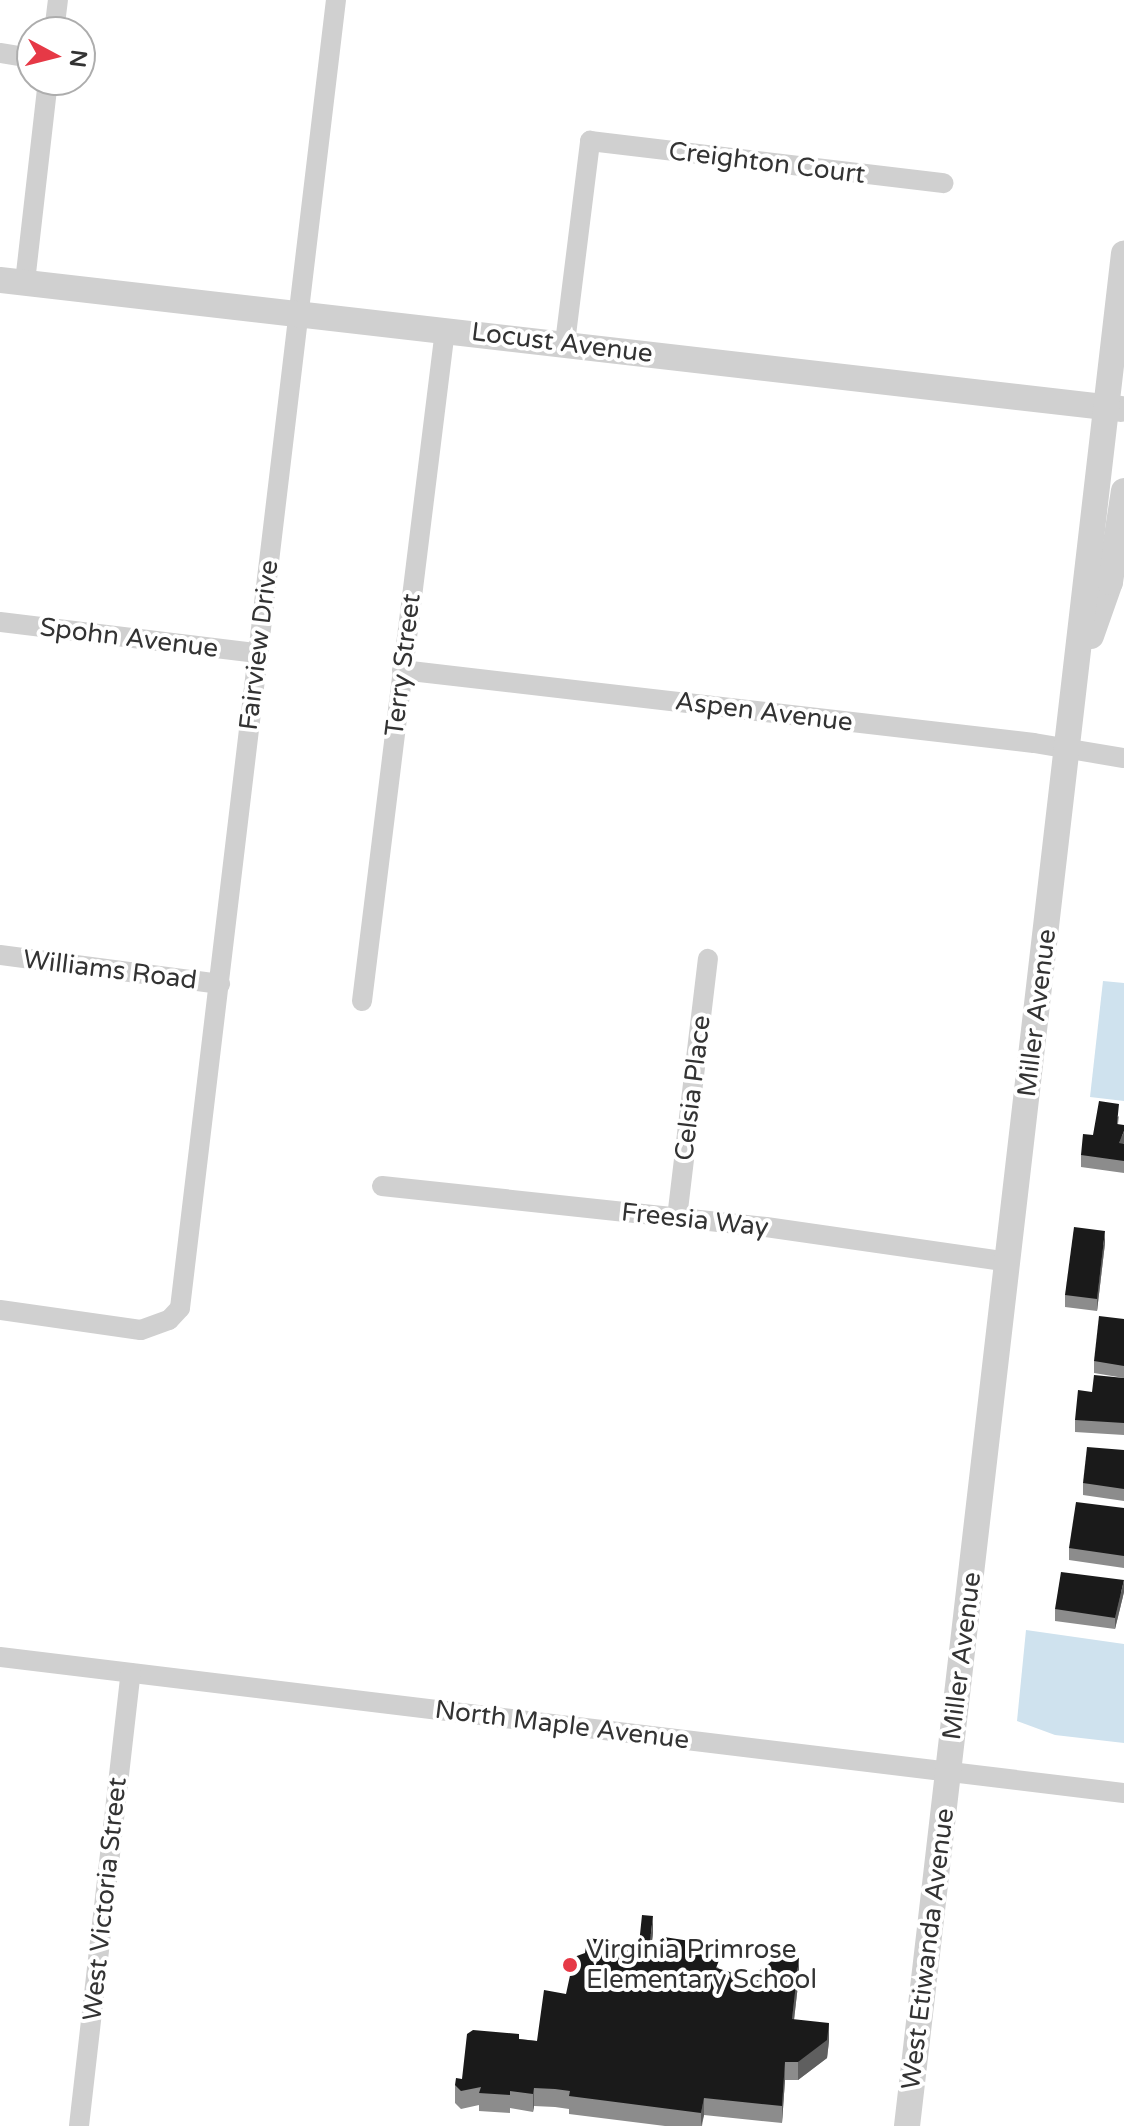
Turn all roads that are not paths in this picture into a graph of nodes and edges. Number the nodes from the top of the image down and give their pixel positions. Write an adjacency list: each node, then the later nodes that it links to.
1 (336, 0): 6 (street, Fairview Drive)
2 (45, 96): 5 (street)
3 (944, 183): 8 (street, Creighton Court)
4 (1124, 254): 9 (street, Miller Avenue)
5 (12, 281): 6 (street, Locust Avenue)
6 (299, 315): 7 (street, Locust Avenue); 12 (street, Fairview Drive)
7 (445, 330): 8 (street, Locust Avenue); 13 (street, Terry Street)
8 (565, 343): 9 (street, Locust Avenue)
9 (1115, 409): 14 (street, Miller Avenue)
10 (1124, 491): 14 (street)
11 (0, 622): 12 (street, Spohn Avenue)
12 (257, 653): 19 (street, Fairview Drive)
13 (402, 670): 15 (street, Aspen Avenue); 20 (street, Terry Street)
14 (1075, 681): 15 (street, Miller Avenue)
15 (1068, 748): 16 (street, Aspen Avenue); 23 (street, Miller Avenue)
16 (1124, 758)
17 (0, 955): 19 (street, Williams Road)
18 (708, 959): 22 (street, Celsia Place)
19 (220, 984): 24 (street, Fairview Drive)
20 (362, 1001)
21 (382, 1186): 22 (street, Freesia Way)
22 (677, 1218): 23 (street, Freesia Way)
23 (1008, 1262): 27 (street, Miller Avenue)
24 (0, 1310)
25 (0, 1657): 26 (street, North Maple Avenue)
26 (131, 1673): 27 (street, North Maple Avenue); 29 (street, West Victoria Street)
27 (949, 1772): 28 (street, North Maple Avenue); 30 (street, West Etiwanda Avenue)
28 (1124, 1793)
29 (79, 2126)
30 (907, 2126)

